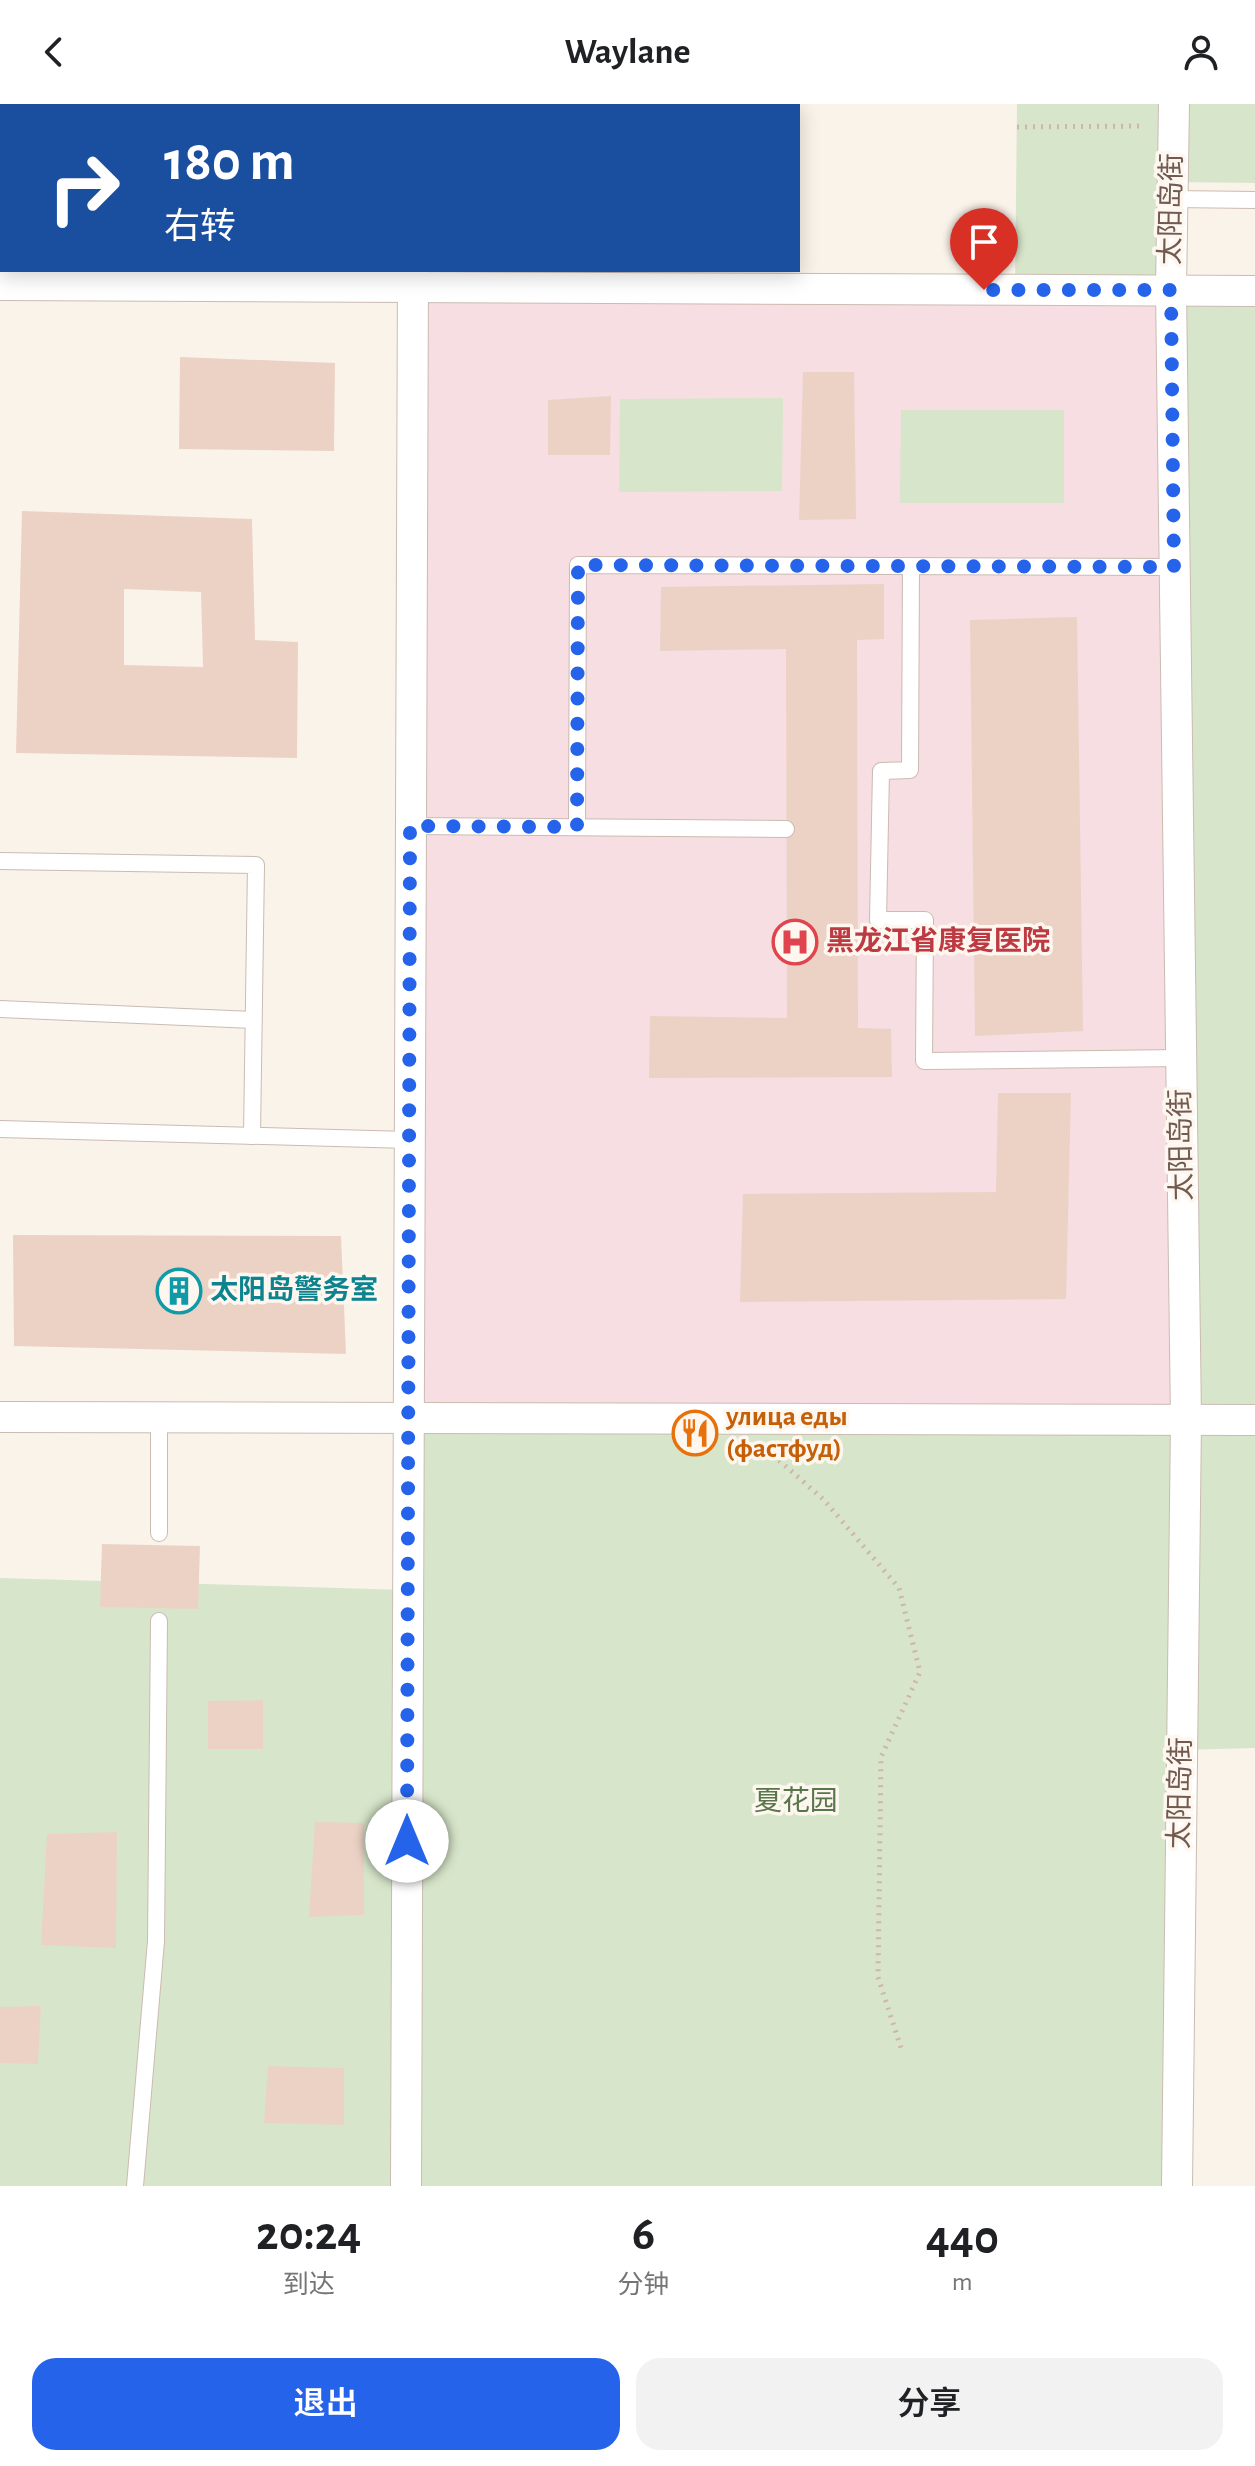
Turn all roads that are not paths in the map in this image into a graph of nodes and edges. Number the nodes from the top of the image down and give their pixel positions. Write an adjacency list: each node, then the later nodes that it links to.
1 (1174, 115): 2 (street, 太阳岛街)
2 (1172, 199): 3 (lane); 6 (street, 太阳岛街)
3 (1255, 200)
4 (413, 279): 5 (street); 6 (street); 10 (street)
5 (0, 285)
6 (1171, 290): 7 (street); 9 (street, 太阳岛街)
7 (1255, 291)
8 (911, 566): 9 (lane); 11 (lane); 16 (lane)
9 (1174, 567): 16 (street, 太阳岛街)
10 (410, 826): 11 (lane); 19 (street)
11 (577, 827): 12 (lane)
12 (786, 829)
13 (0, 861): 15 (lane)
14 (0, 1009): 15 (lane)
15 (253, 1020): 18 (lane)
16 (1181, 1058): 23 (street, 太阳岛街)
17 (0, 1129): 18 (lane)
18 (252, 1136): 19 (lane)
19 (409, 1140): 21 (street)
20 (0, 1417): 22 (street)
21 (408, 1418): 22 (street); 23 (street); 28 (street)
22 (159, 1420): 25 (lane)
23 (1186, 1420): 24 (street); 29 (street, 太阳岛街)
24 (1255, 1420)
25 (159, 1533)
26 (159, 1621): 27 (lane)
27 (135, 2186)
28 (406, 2186)
29 (1177, 2186)

